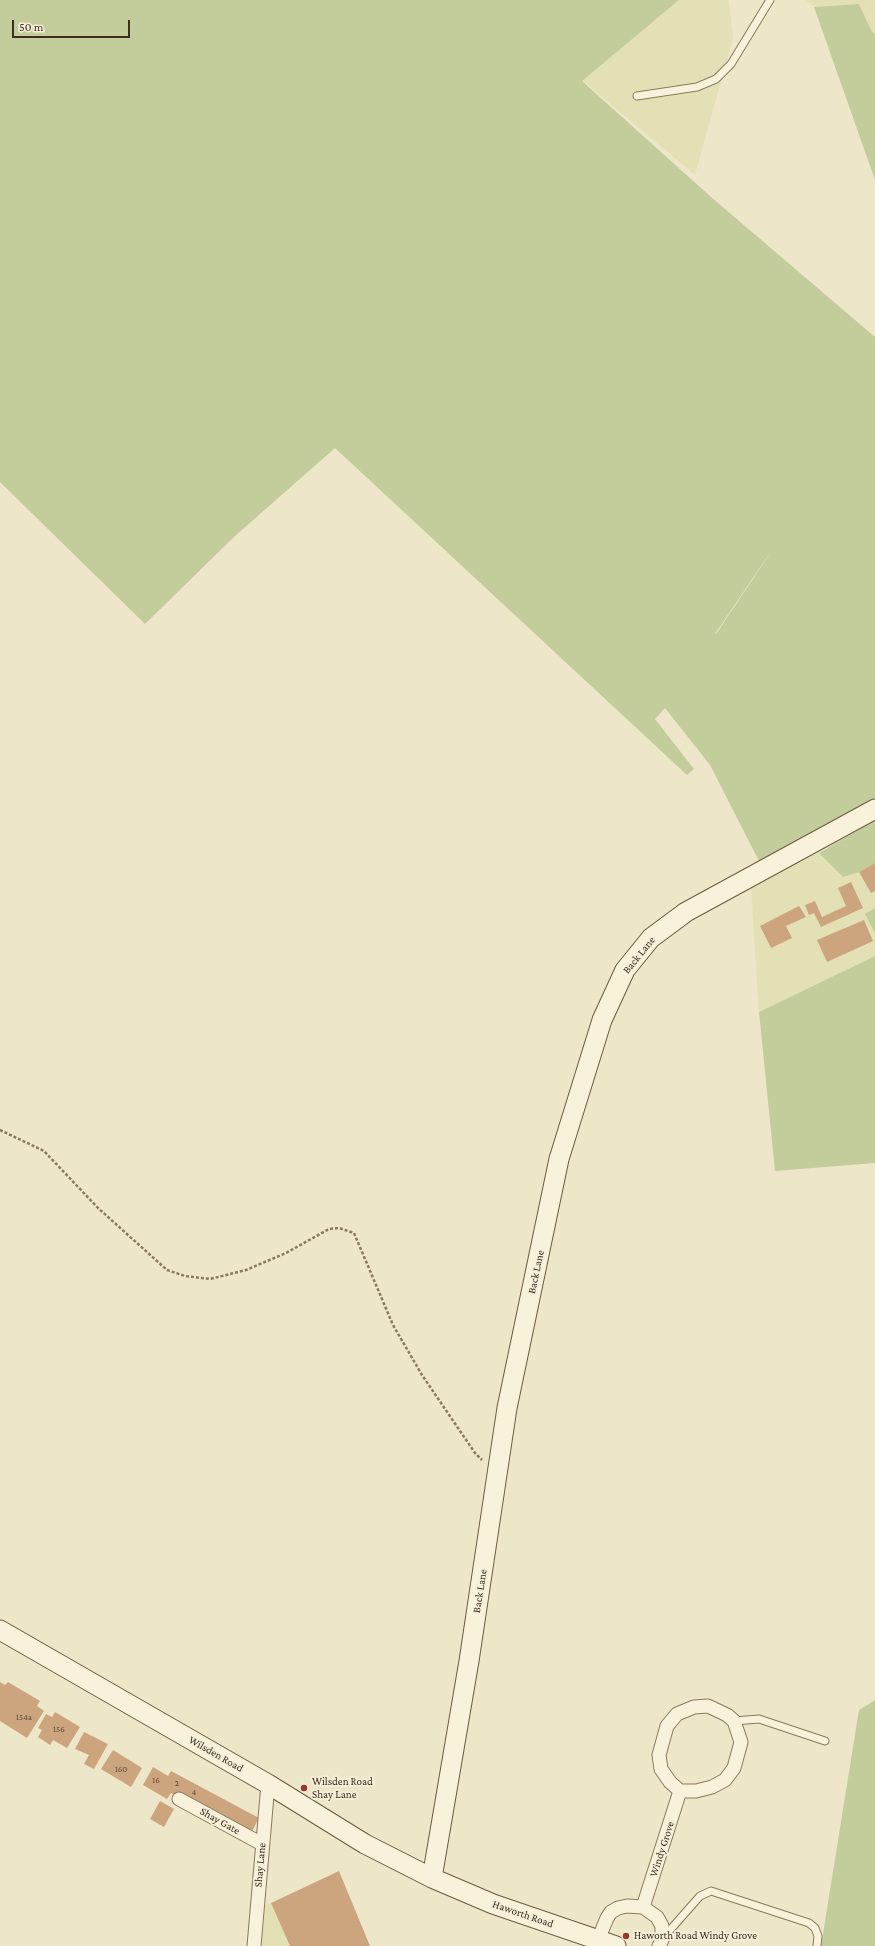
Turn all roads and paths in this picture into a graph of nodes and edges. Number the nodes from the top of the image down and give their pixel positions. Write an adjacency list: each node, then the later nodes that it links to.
1 (770, 0): 2 (lane)
2 (637, 96)
3 (875, 809): 5 (street, Back Lane)
4 (0, 1130): 5 (path)
5 (498, 1471): 13 (street, Back Lane)
6 (0, 1630): 9 (street, Wilsden Road)
7 (734, 1721): 8 (lane); 10 (street); 10 (street)
8 (825, 1741)
9 (268, 1784): 12 (street, Shay Lane); 13 (street, Wilsden Road)
10 (680, 1791): 14 (street, Windy Grove)
11 (179, 1799): 12 (street, Shay Gate)
12 (262, 1844): 17 (street, Shay Lane)
13 (432, 1878): 15 (street, Haworth Road)
14 (643, 1907): 15 (street); 16 (street)
15 (598, 1940): 18 (street, Haworth Road)
16 (661, 1943): 19 (lane)
17 (254, 1946)
18 (616, 1946)
19 (817, 1946)

